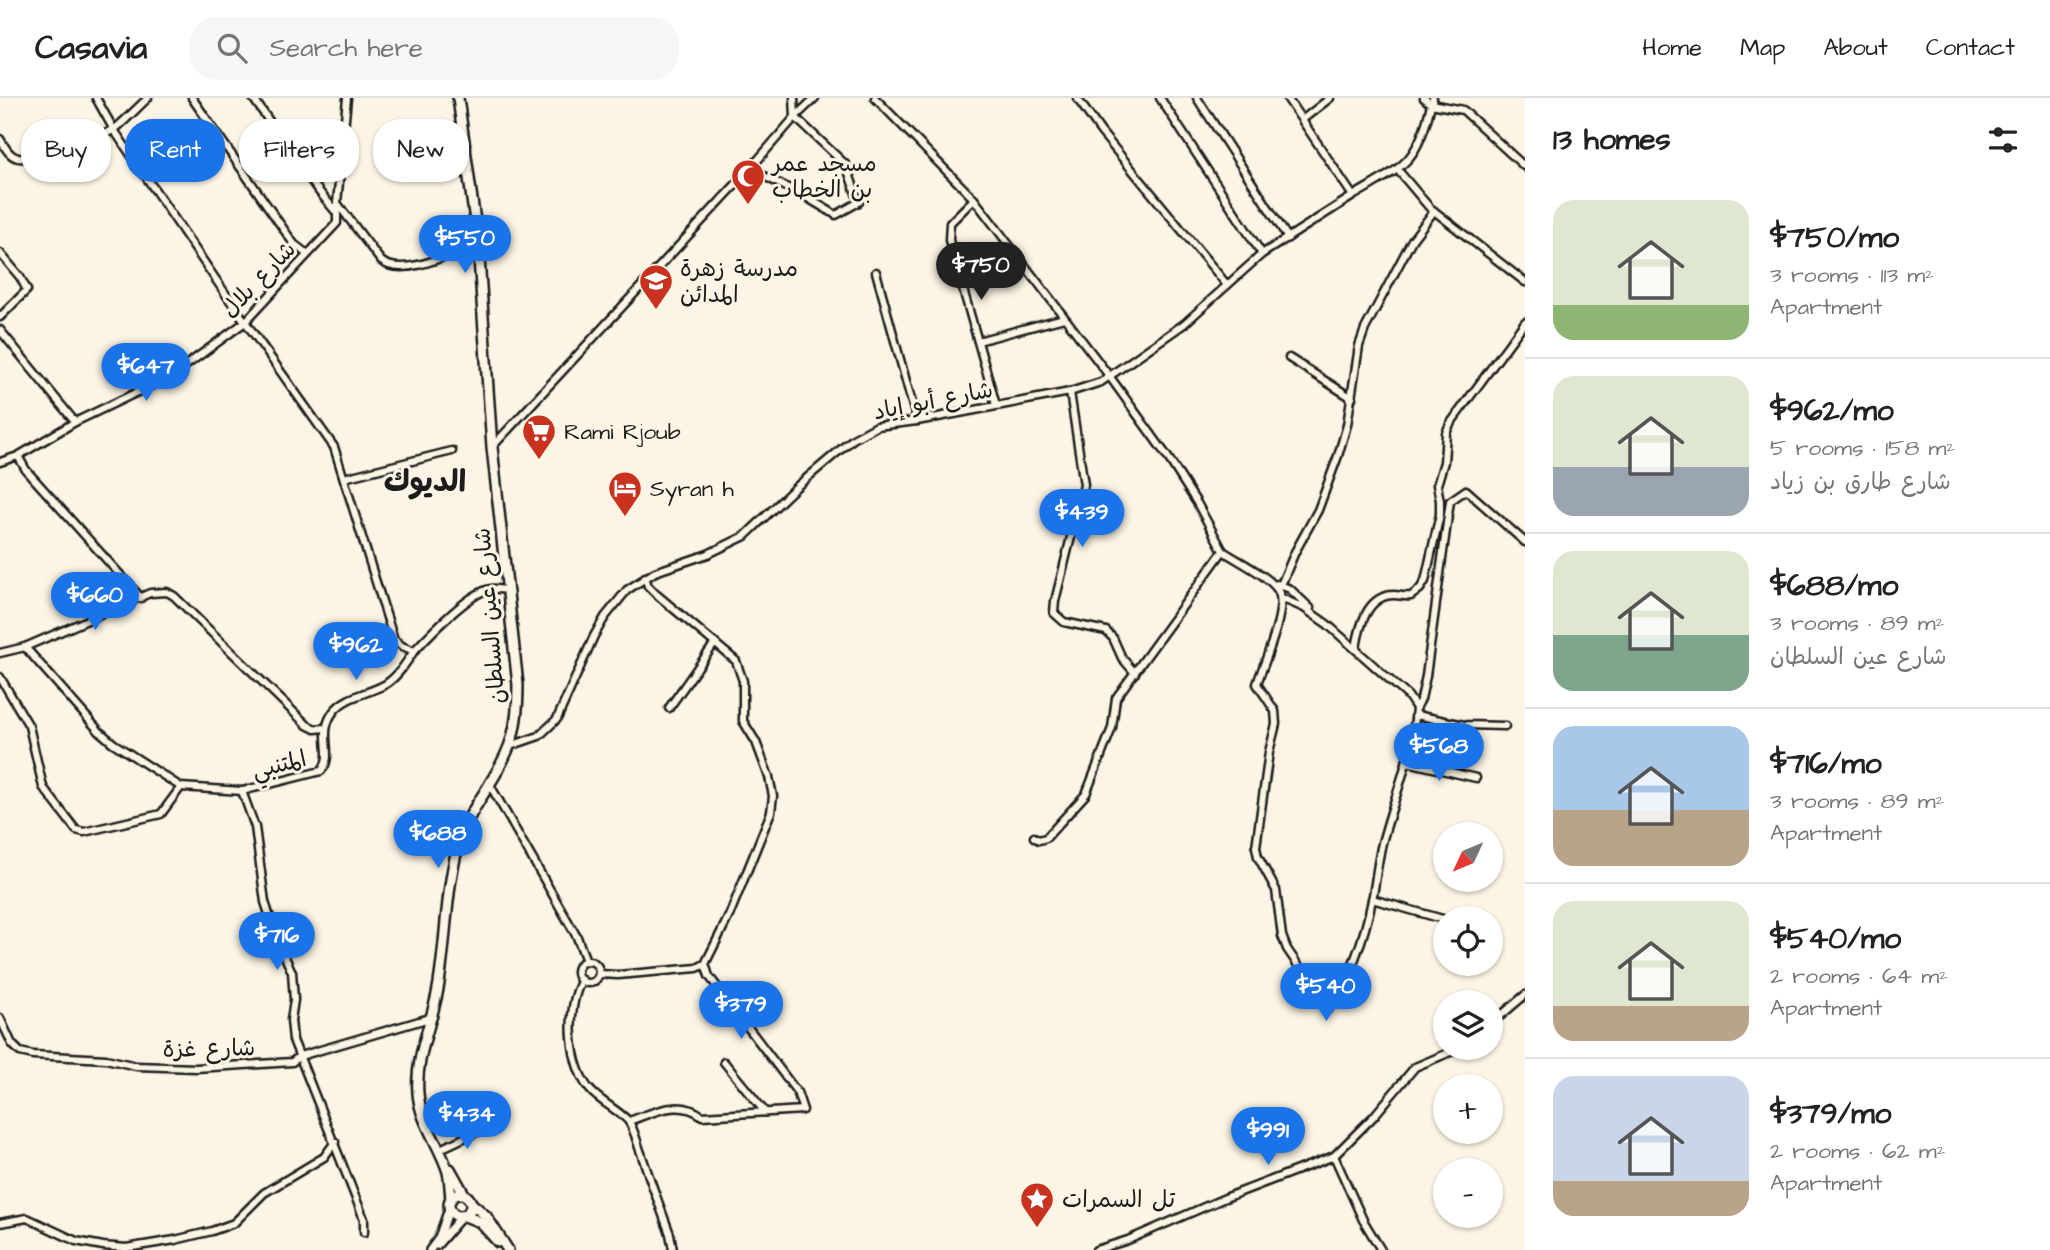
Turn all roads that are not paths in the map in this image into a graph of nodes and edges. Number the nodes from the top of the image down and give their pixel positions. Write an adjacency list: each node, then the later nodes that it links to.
1 (96, 98): 19 (street)
2 (148, 98): 19 (street)
3 (192, 98): 34 (street)
4 (253, 98): 28 (street)
5 (347, 98): 26 (street)
6 (794, 98): 17 (street)
7 (815, 98): 17 (street)
8 (875, 98): 25 (street)
9 (1077, 98): 38 (street)
10 (1160, 98): 35 (street)
11 (1287, 98): 18 (street)
12 (1330, 98): 18 (street)
13 (1424, 98): 16 (street)
14 (460, 99): 32 (main road, شارع عين السلطان)
15 (1199, 99): 31 (street)
16 (1432, 101): 21 (street); 23 (street, شارع أبو إياد)
17 (795, 117): 22 (street); 22 (street)
18 (1302, 120): 24 (street)
19 (114, 130): 20 (street); 42 (street)
20 (0, 139)
21 (1525, 167)
22 (750, 169): 52 (street)
23 (1397, 169): 24 (street, شارع أبو إياد); 27 (street)
24 (1353, 196): 31 (street, شارع أبو إياد)
25 (974, 199): 40 (street); 44 (street)
26 (337, 203): 28 (street); 29 (street)
27 (1434, 211): 37 (street); 48 (street)
28 (337, 212): 30 (street)
29 (350, 220): 30 (street); 32 (street)
30 (337, 223): 34 (street, شارع بلال)
31 (1288, 238): 35 (street, شارع أبو إياد)
32 (478, 243): 52 (main road, شارع عين السلطان)
33 (0, 253): 39 (street)
34 (307, 254): 42 (street, شارع بلال)
35 (1262, 254): 38 (street, شارع أبو إياد)
36 (876, 272): 50 (street)
37 (1525, 282)
38 (1227, 285): 46 (street, شارع أبو إياد)
39 (0, 317)
40 (1064, 318): 44 (street); 46 (street)
41 (1525, 321): 68 (street)
42 (245, 322): 51 (street, شارع بلال); 56 (street)
43 (0, 330): 51 (street)
44 (978, 341): 49 (street)
45 (1289, 358): 48 (street)
46 (1110, 377): 47 (street, شارع أبو إياد); 58 (street)
47 (1070, 392): 49 (street, شارع أبو إياد); 71 (street)
48 (1352, 398): 61 (street)
49 (996, 405): 50 (street, شارع أبو إياد)
50 (917, 421): 59 (street, شارع أبو إياد)
51 (75, 422): 54 (street, شارع بلال)
52 (492, 447): 62 (main road, شارع عين السلطان)
53 (452, 451): 56 (street)
54 (18, 456): 55 (street, شارع بلال); 63 (street)
55 (0, 462)
56 (344, 478): 69 (street)
57 (1525, 542): 74 (street)
58 (1223, 551): 60 (street); 71 (street)
59 (646, 577): 66 (street); 77 (street, شارع أبو إياد)
60 (1271, 583): 61 (street); 64 (street)
61 (1281, 585): 65 (street)
62 (507, 590): 69 (street); 77 (main road, شارع عين السلطان)
63 (141, 597): 67 (street); 76 (street)
64 (1281, 598): 65 (street); 84 (street)
65 (1316, 615): 68 (street)
66 (715, 643): 73 (street); 87 (street)
67 (25, 647): 70 (street); 81 (street)
68 (1356, 649): 74 (street)
69 (414, 651): 76 (street)
70 (0, 653)
71 (1135, 673): 83 (street)
72 (0, 677): 81 (street)
73 (668, 708)
74 (1416, 711): 75 (street); 78 (street)
75 (1505, 726)
76 (325, 728): 82 (street, المتنبي)
77 (510, 746): 80 (main road, شارع عين السلطان)
78 (1407, 762): 79 (street); 84 (street)
79 (1476, 778)
80 (490, 785): 86 (street); 92 (main road, شارع عين السلطان)
81 (181, 788): 82 (street)
82 (242, 791): 94 (street)
83 (1034, 837)
84 (1372, 900): 85 (street)
85 (1433, 916)
86 (586, 961): 88 (street); 89 (street)
87 (705, 964): 88 (street); 97 (street)
88 (599, 974): 89 (street)
89 (582, 980): 98 (street)
90 (1525, 995): 91 (street)
91 (1503, 1014)
92 (433, 1017): 94 (street, شارع غزة); 101 (main road, شارع عين السلطان)
93 (0, 1018): 94 (street, شارع غزة)
94 (300, 1056): 100 (street)
95 (1433, 1059): 102 (street)
96 (724, 1062): 97 (street)
97 (765, 1112): 98 (street)
98 (629, 1121): 111 (street)
99 (485, 1128): 101 (street)
100 (335, 1142): 107 (street); 108 (street)
101 (438, 1150): 103 (main road, شارع عين السلطان); 105 (main road, شارع عين السلطان)
102 (1334, 1156): 112 (street); 113 (street)
103 (464, 1194): 104 (main road); 105 (main road)
104 (471, 1203): 106 (main road); 110 (main road)
105 (450, 1204): 106 (main road); 109 (street)
106 (463, 1216): 109 (street); 110 (main road)
107 (0, 1223)
108 (364, 1232)
109 (431, 1250)
110 (505, 1250)
111 (673, 1250)
112 (1096, 1250)
113 (1381, 1250)

